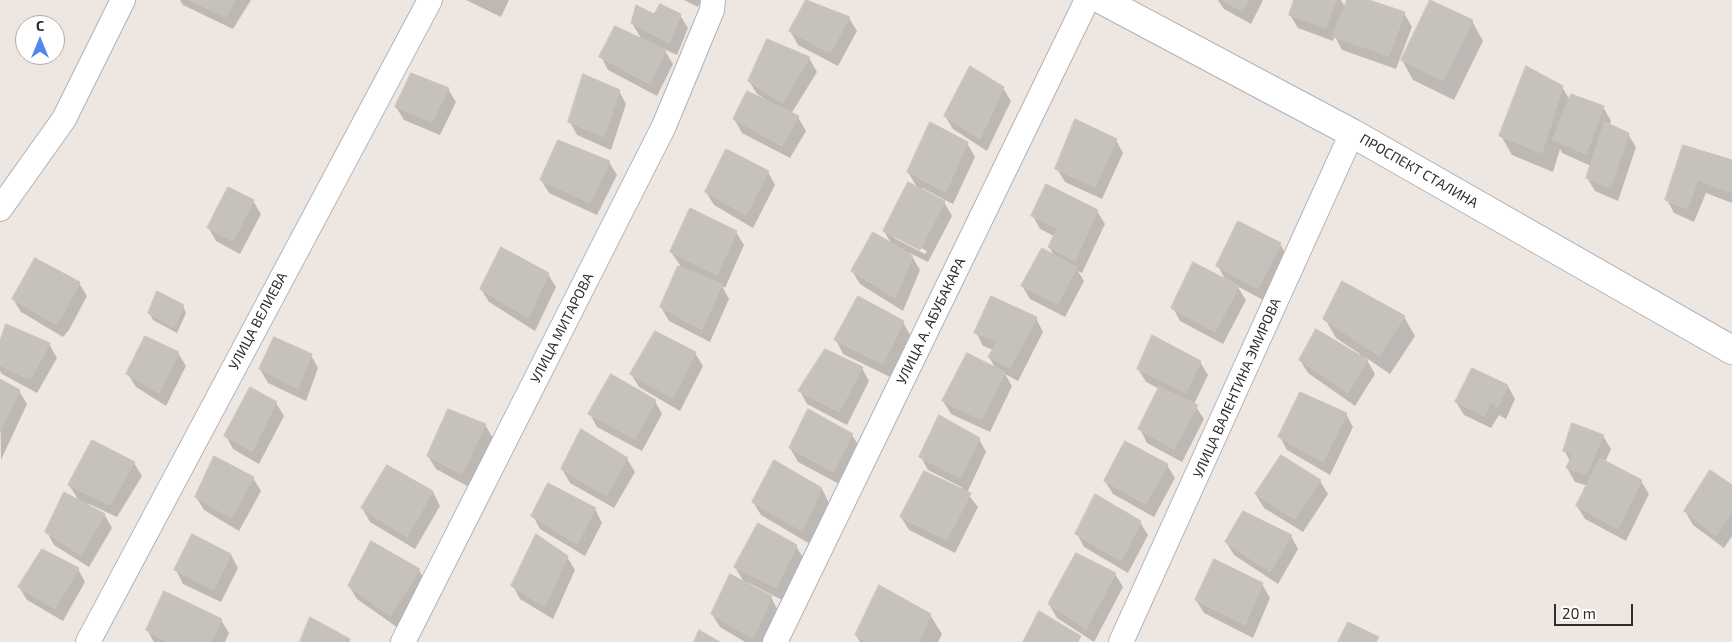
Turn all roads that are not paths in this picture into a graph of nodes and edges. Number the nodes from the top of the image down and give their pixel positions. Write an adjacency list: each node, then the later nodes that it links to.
1 (123, 0): 7 (street)
2 (430, 0): 9 (street, УЛИЦА ВЕЛИЕВА)
3 (1087, 0): 11 (street, УЛИЦА А. АБУБАКАРА)
4 (1102, 0): 6 (street, ПРОСПЕКТ СТАЛИНА)
5 (715, 3): 10 (street, УЛИЦА МИТАРОВА)
6 (1352, 133): 8 (street, ПРОСПЕКТ СТАЛИНА); 12 (street, УЛИЦА ВАЛЕНТИНА ЭМИРОВА)
7 (0, 209)
8 (1732, 350)
9 (88, 642)
10 (403, 642)
11 (775, 642)
12 (1121, 642)

